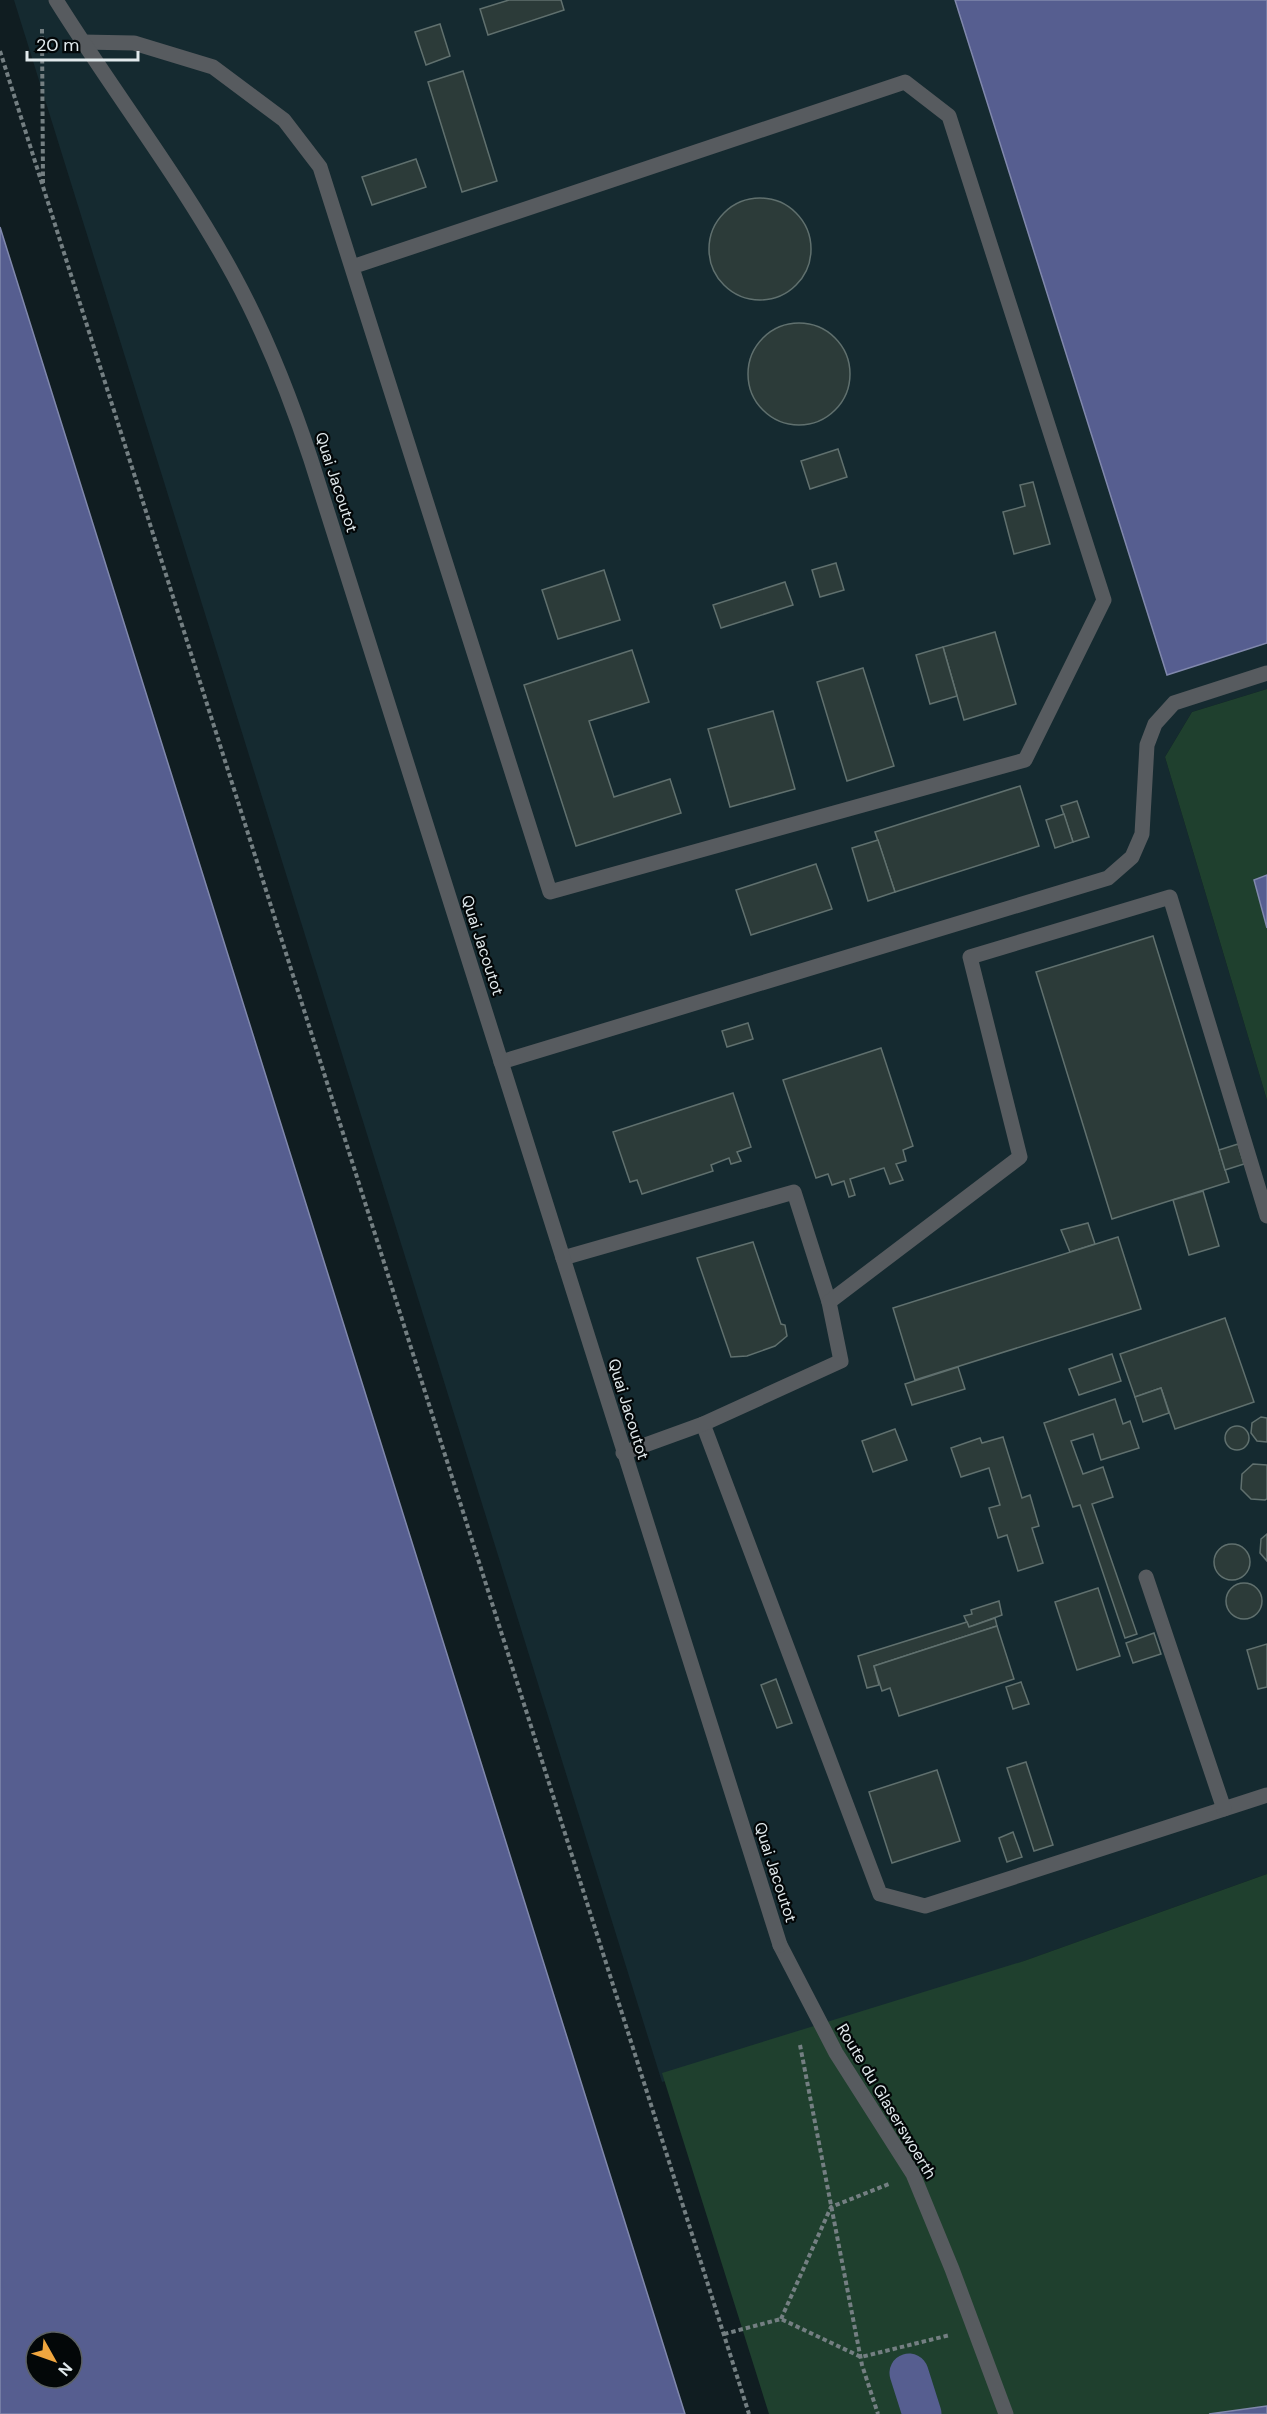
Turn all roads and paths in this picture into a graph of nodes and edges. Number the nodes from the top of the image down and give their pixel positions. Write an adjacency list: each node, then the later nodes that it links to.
1 (57, 0): 3 (street, Quai Jacoutot)
2 (42, 23): 5 (path)
3 (82, 42): 6 (street); 8 (street, Quai Jacoutot)
4 (0, 51): 5 (path)
5 (43, 187): 23 (path)
6 (352, 267): 6 (street)
7 (1267, 673): 8 (street)
8 (501, 1062): 10 (street, Quai Jacoutot)
9 (1267, 1216): 11 (street)
10 (563, 1258): 11 (street); 13 (street, Quai Jacoutot)
11 (829, 1302): 12 (street)
12 (703, 1424): 13 (street); 16 (street)
13 (623, 1453): 17 (street, Quai Jacoutot)
14 (1146, 1577): 16 (street)
15 (1267, 1795): 16 (street)
16 (1224, 1809)
17 (780, 1945): 19 (street, Route du Glaserswoerth)
18 (798, 2036): 20 (path)
19 (913, 2174): 20 (path); 22 (street, Route du Glaserswoerth)
20 (831, 2207): 21 (path); 24 (path)
21 (780, 2319): 23 (path); 24 (path)
22 (974, 2329): 24 (path); 27 (street, Route du Glaserswoerth)
23 (724, 2334): 25 (path)
24 (861, 2357): 26 (path)
25 (749, 2414)
26 (878, 2414)
27 (1006, 2414)

